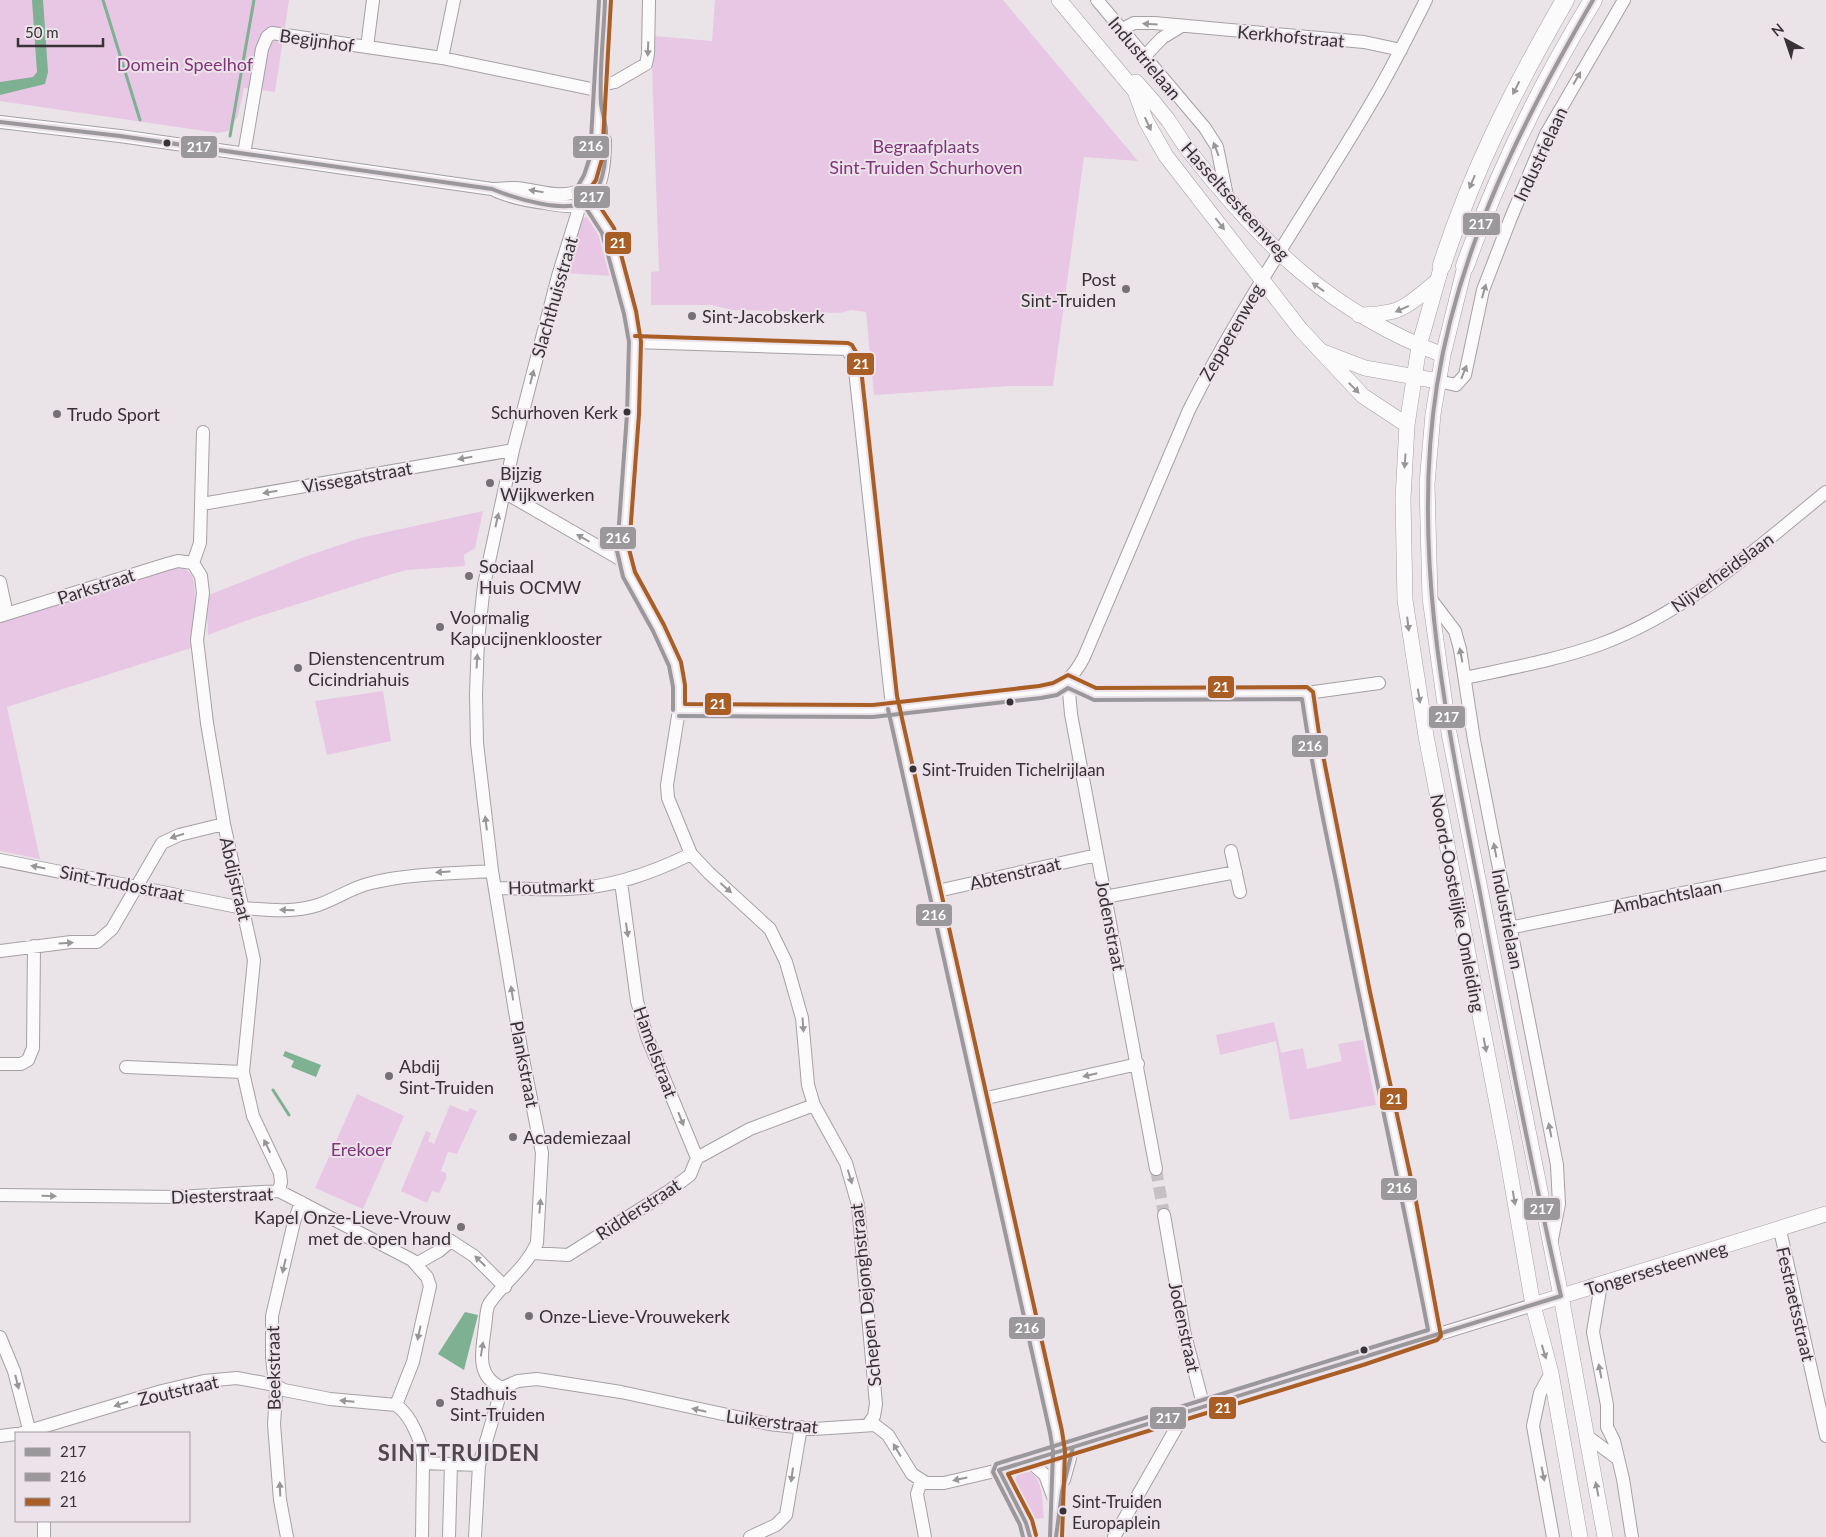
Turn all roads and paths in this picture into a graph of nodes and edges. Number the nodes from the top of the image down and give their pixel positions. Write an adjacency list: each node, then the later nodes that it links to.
1 (373, 0): 14 (street, Begijnhof)
2 (454, 0): 17 (street)
3 (605, 0): 18 (street, Slachthuisstraat)
4 (649, 0): 18 (street, one-way to 18)
5 (1059, 0): 26 (main road, Hasseltsesteenweg, one-way to 26)
6 (1068, 0): 21 (main road, Hasseltsesteenweg)
7 (1097, 0): 13 (street, Industrielaan)
8 (1426, 0): 15 (street, Zepperenweg)
9 (1565, 0): 24 (highway, one-way to 24)
10 (1593, 0): 25 (highway)
11 (1624, 0): 34 (street, Industrielaan, one-way to 11)
12 (1180, 27): 13 (street, Kerkhofstraat, one-way to 13); 15 (street, Kerkhofstraat); 16 (street)
13 (1121, 30): 16 (street, Industrielaan)
14 (367, 48): 17 (street, Begijnhof); 20 (street, Begijnhof)
15 (1401, 50): 23 (street, Zepperenweg)
16 (1144, 57): 21 (street, Industrielaan, one-way to 16)
17 (442, 58): 18 (street, Begijnhof)
18 (601, 88): 22 (street, Slachthuisstraat)
19 (0, 122): 20 (street)
20 (244, 154): 22 (street)
21 (1227, 196): 23 (main road, Hasseltsesteenweg)
22 (583, 198): 29 (street); 37 (street, Slachthuisstraat, one-way to 22)
23 (1279, 252): 26 (street, Zepperenweg); 28 (main road, Hasseltsesteenweg, one-way to 23)
24 (1442, 265): 27 (main road, Noord-Oostelijke Omleiding)
25 (1466, 266): 32 (main road, Noord-Oostelijke Omleiding)
26 (1261, 280): 31 (main road, Hasseltsesteenweg); 47 (street, Zepperenweg)
27 (1436, 282): 28 (main road, one-way to 28); 30 (main road, Noord-Oostelijke Omleiding)
28 (1358, 315): 30 (main road, Hasseltsesteenweg)
29 (635, 342): 41 (street); 50 (street)
30 (1419, 346): 32 (main road, Hasseltsesteenweg); 33 (main road, Noord-Oostelijke Omleiding)
31 (1322, 352): 33 (main road, Hasseltsesteenweg); 35 (main road, Hasseltsesteenweg, one-way to 35)
32 (1443, 355): 34 (main road, Noord-Oostelijke Omleiding)
33 (1414, 378): 34 (main road, Hasseltsesteenweg); 35 (main road, Noord-Oostelijke Omleiding)
34 (1438, 381): 44 (main road, Noord-Oostelijke Omleiding)
35 (1407, 425): 90 (main road, Noord-Oostelijke Omleiding, one-way to 90)
36 (203, 432): 40 (street)
37 (513, 450): 38 (street, Slachthuisstraat); 40 (street, Vissegatstraat, one-way to 40)
38 (504, 492): 41 (street, one-way to 38); 58 (street, Slachthuisstraat, one-way to 38)
39 (1826, 492): 46 (street, Nijverheidslaan)
40 (202, 504): 42 (street)
41 (625, 562): 51 (street, Schepen Dejonghstraat)
42 (193, 563): 45 (street, Parkstraat); 52 (street, Abdijstraat)
43 (0, 582): 45 (street)
44 (1430, 598): 46 (street, Industrielaan, one-way to 44); 84 (main road, Noord-Oostelijke Omleiding)
45 (4, 615)
46 (1465, 678): 67 (street, Industrielaan, one-way to 46)
47 (1068, 681): 49 (street); 50 (street); 55 (street, Jodenstraat)
48 (1379, 683): 49 (street)
49 (1307, 693): 91 (street)
50 (894, 708): 51 (street); 63 (street)
51 (679, 710): 54 (street, Schepen Dejonghstraat)
52 (224, 824): 61 (street, one-way to 61); 66 (street, Abdijstraat)
53 (1231, 851): 59 (street)
54 (691, 854): 60 (street, Houtmarkt); 75 (street, Schepen Dejonghstraat, one-way to 75)
55 (1097, 855): 63 (street, Abtenstraat); 65 (street, Jodenstraat)
56 (0, 860): 61 (street, Sint-Trudostraat, one-way to 56)
57 (1825, 868): 67 (street, Ambachtslaan)
58 (492, 871): 62 (street, Plankstraat); 66 (street, Sint-Trudostraat, one-way to 66)
59 (1236, 872): 64 (street); 65 (street)
60 (621, 882): 62 (street, Houtmarkt); 76 (street, Hamelstraat, one-way to 76)
61 (138, 886): 66 (street, Sint-Trudostraat); 68 (street, one-way to 61)
62 (495, 888): 85 (street, Plankstraat, one-way to 62)
63 (933, 892): 74 (street)
64 (1240, 892)
65 (1105, 897): 71 (street, Jodenstraat)
66 (243, 908): 73 (street, Abdijstraat)
67 (1510, 928): 84 (street, Industrielaan, one-way to 67)
68 (34, 946): 69 (street); 70 (street)
69 (0, 951)
70 (0, 1064)
71 (1138, 1064): 74 (street, one-way to 74); 77 (street, Jodenstraat)
72 (126, 1067): 73 (street)
73 (243, 1072): 78 (street, Abdijstraat, one-way to 73)
74 (982, 1099): 108 (street)
75 (814, 1105): 76 (street); 99 (street, Schepen Dejonghstraat, one-way to 99)
76 (697, 1158): 85 (street, Ridderstraat)
77 (1156, 1169)
78 (279, 1191): 79 (street, Diesterstraat, one-way to 78); 80 (street, Diesterstraat)
79 (0, 1195)
80 (301, 1202): 86 (street, Diesterstraat); 94 (street, Beekstraat, one-way to 94)
81 (1826, 1214): 83 (main road, Tongersesteenweg)
82 (1164, 1216): 97 (street, Jodenstraat)
83 (1780, 1230): 87 (main road, Tongersesteenweg); 106 (street, Festraetsstraat)
84 (1550, 1247): 89 (main road, Noord-Oostelijke Omleiding)
85 (532, 1253): 88 (street, Plankstraat)
86 (419, 1268): 88 (street, one-way to 86); 96 (street, one-way to 96)
87 (1601, 1284): 89 (main road, Tongersesteenweg); 109 (street, one-way to 87)
88 (505, 1287): 95 (street, Plankstraat, one-way to 88)
89 (1561, 1296): 90 (main road, Tongersesteenweg); 105 (main road, Noord-Oostelijke Omleiding)
90 (1533, 1305): 91 (street, Tongersesteenweg); 93 (main road, Noord-Oostelijke Omleiding, one-way to 93)
91 (1435, 1334): 97 (street, Tongersesteenweg)
92 (0, 1337): 101 (street, one-way to 101)
93 (1551, 1373): 128 (street, one-way to 128); 129 (main road, Noord-Oostelijke Omleiding)
94 (275, 1385): 96 (street, Zoutstraat, one-way to 94); 102 (street, Zoutstraat, one-way to 102); 119 (street, Beekstraat, one-way to 94)
95 (502, 1388): 100 (street, Luikerstraat, one-way to 95); 113 (street)
96 (396, 1405): 111 (street)
97 (1204, 1408): 98 (street, Tongersesteenweg)
98 (1181, 1414): 107 (street, Tongersesteenweg); 127 (street)
99 (868, 1425): 100 (street, Luikerstraat); 115 (street, one-way to 99)
100 (801, 1427): 123 (street, one-way to 123)
101 (27, 1432)
102 (30, 1432)
103 (15, 1434): 104 (street)
104 (0, 1436)
105 (1587, 1436): 109 (street); 130 (main road, Noord-Oostelijke Omleiding, one-way to 105)
106 (1826, 1436)
107 (1073, 1447): 108 (street, Tongersesteenweg); 116 (street)
108 (1060, 1452): 110 (street, Tongersesteenweg); 116 (street)
109 (1618, 1459): 131 (street)
110 (1029, 1461): 114 (street, Tongersesteenweg); 116 (street)
111 (423, 1463): 112 (street); 120 (street)
112 (451, 1464): 113 (street); 121 (street)
113 (479, 1465): 122 (street)
114 (999, 1470): 115 (street, one-way to 115); 125 (street)
115 (921, 1482): 124 (street)
116 (1057, 1511): 126 (street)
117 (44, 1522): 118 (street)
118 (44, 1537)
119 (288, 1537)
120 (422, 1537)
121 (449, 1537)
122 (476, 1537)
123 (750, 1537)
124 (925, 1537)
125 (1030, 1537)
126 (1056, 1537)
127 (1114, 1537)
128 (1553, 1537)
129 (1580, 1537)
130 (1605, 1537)
131 (1632, 1537)

